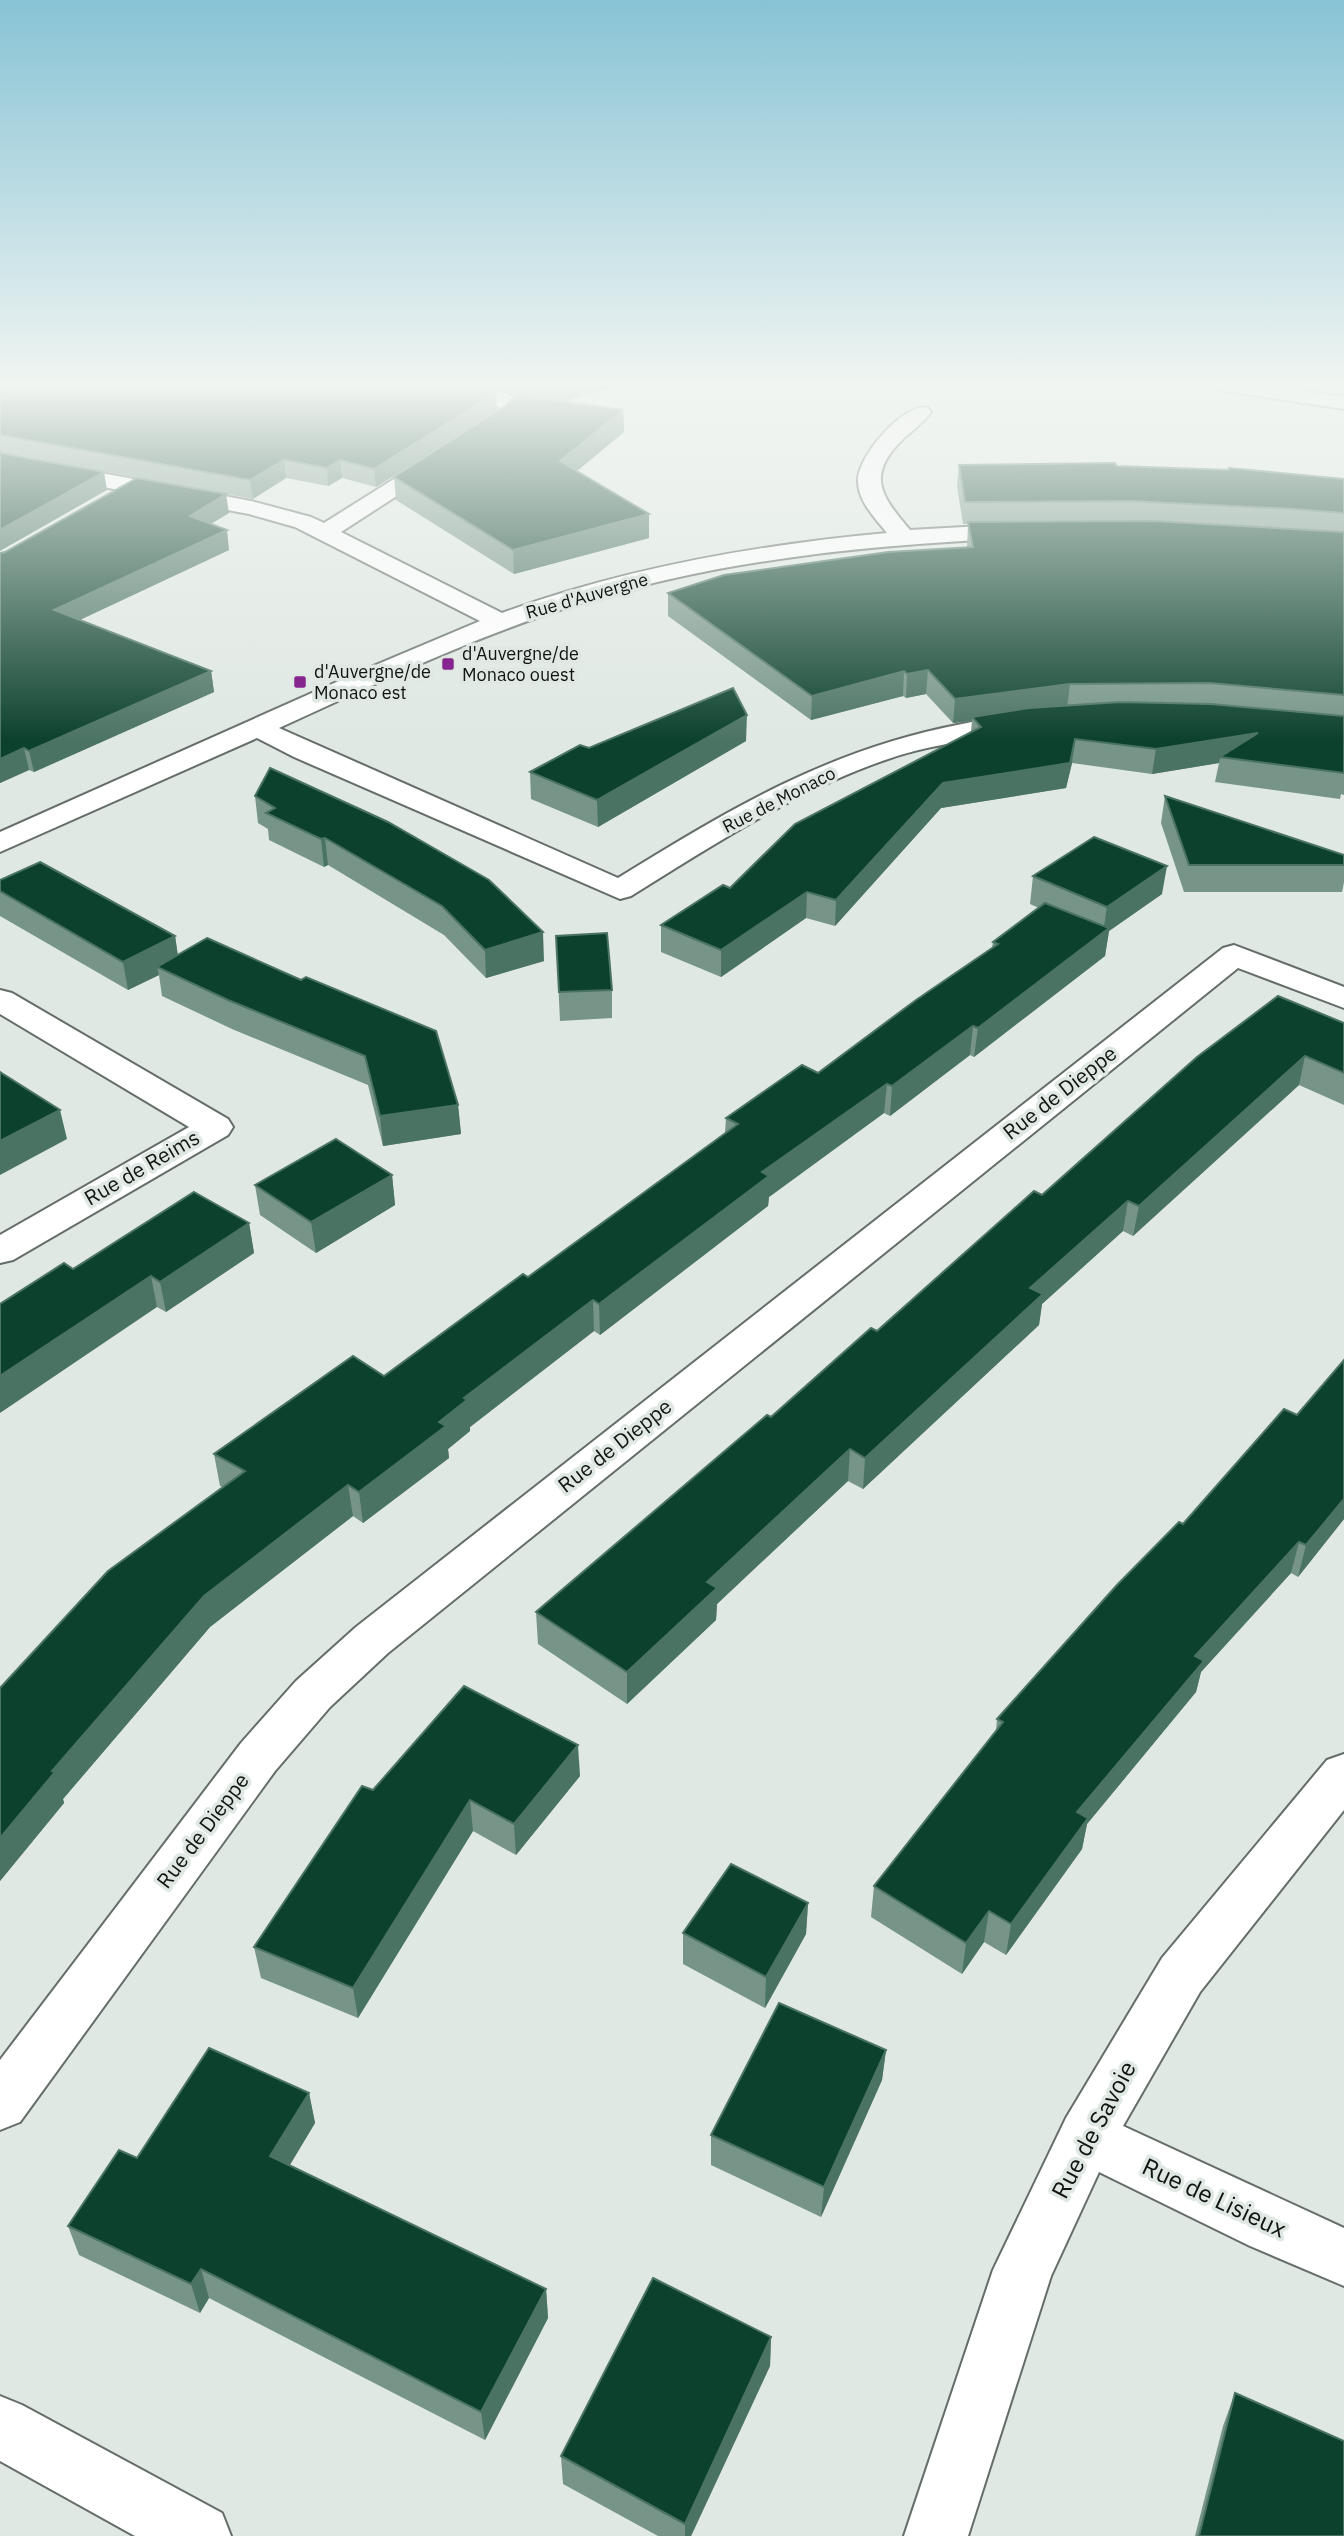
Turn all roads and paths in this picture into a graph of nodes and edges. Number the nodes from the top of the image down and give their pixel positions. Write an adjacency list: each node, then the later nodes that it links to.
1 (226, 503): 5 (main road)
2 (371, 503): 5 (main road)
3 (878, 503): 6 (main road)
4 (1039, 531): 6 (main road, Rue d'Auvergne)
5 (326, 532): 7 (main road)
6 (903, 537): 7 (main road, Rue d'Auvergne)
7 (499, 622): 9 (main road, Rue d'Auvergne)
8 (1051, 719): 9 (main road, Rue de Monaco)
9 (257, 727): 10 (main road, Rue d'Auvergne)
10 (0, 843)
11 (1344, 998): 15 (main road, Rue de Dieppe)
12 (0, 1000): 13 (main road, Rue de Reims)
13 (0, 1251)
14 (1344, 1774): 16 (main road, Rue de Savoie)
15 (0, 2104)
16 (1086, 2137): 17 (main road, Rue de Lisieux); 20 (main road, Rue de Savoie)
17 (1344, 2257)
18 (0, 2427): 19 (main road)
19 (199, 2536)
20 (936, 2536)

